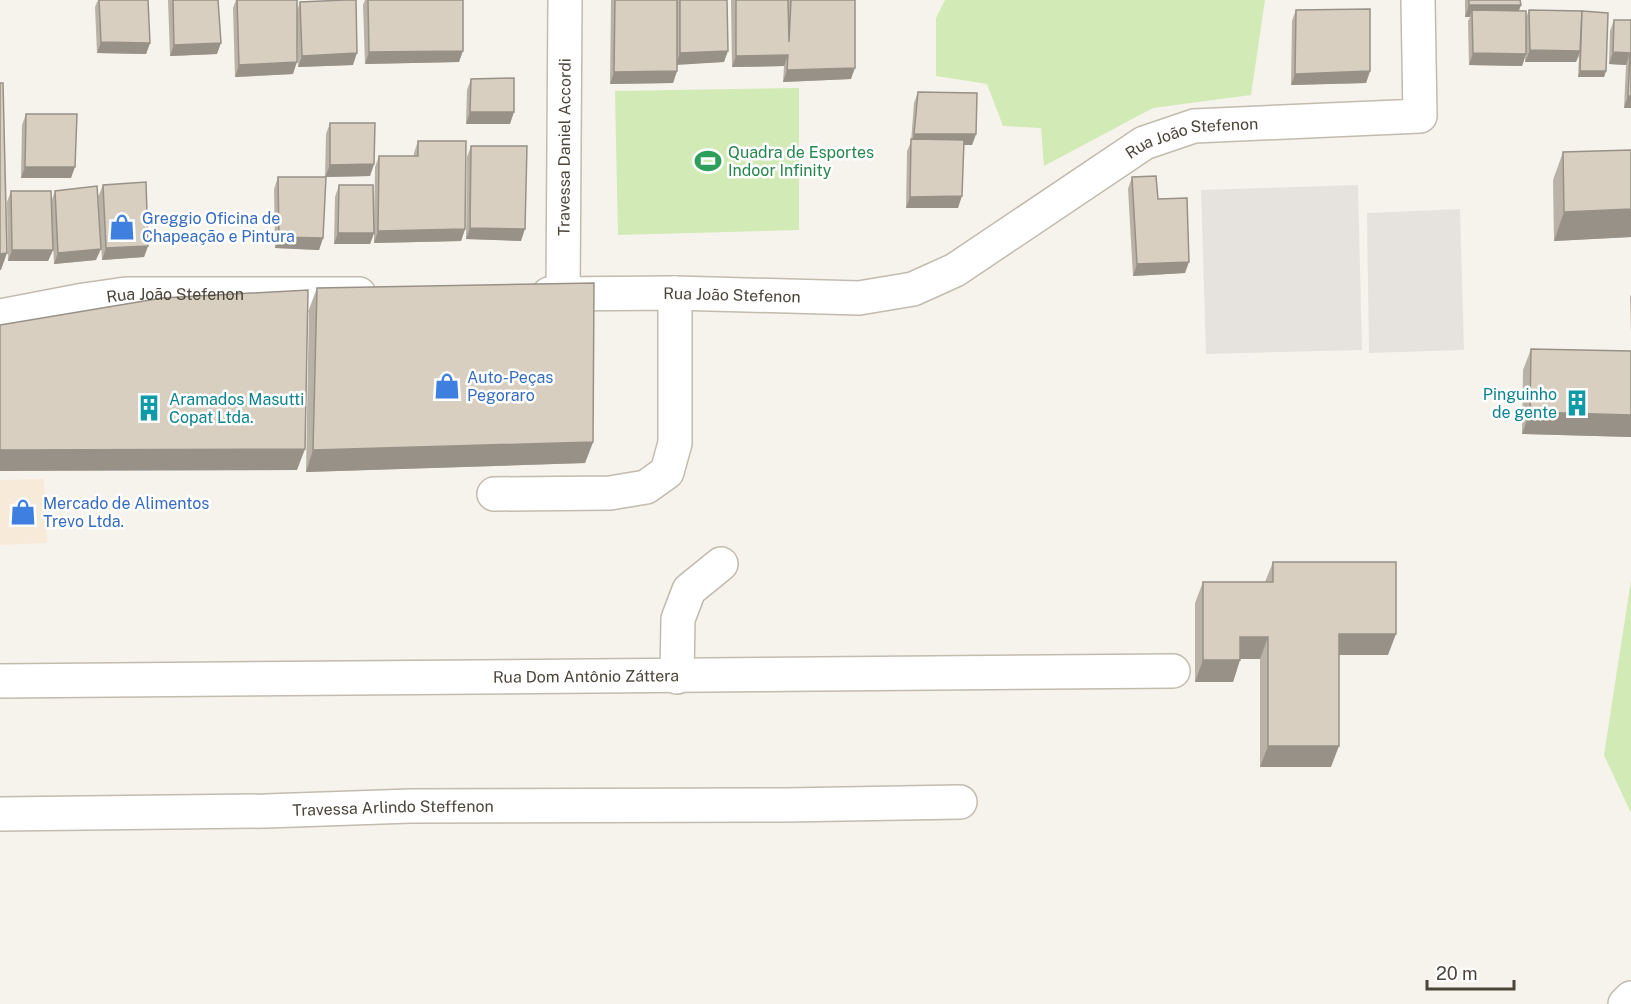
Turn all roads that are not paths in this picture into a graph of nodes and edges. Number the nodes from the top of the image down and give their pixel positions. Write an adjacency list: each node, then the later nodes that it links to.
1 (565, 0): 6 (street, Travessa Daniel Accordi)
2 (1418, 0): 3 (street, Rua João Stefenon)
3 (675, 293): 6 (street, Rua João Stefenon); 8 (street)
4 (386, 294): 7 (street, Rua João Stefenon)
5 (516, 294): 6 (street, Rua João Stefenon)
6 (563, 294)
7 (0, 316)
8 (494, 494)
9 (721, 564): 11 (street)
10 (1173, 671): 11 (street, Rua Dom Antônio Záttera)
11 (677, 677): 12 (street, Rua Dom Antônio Záttera)
12 (0, 681)
13 (960, 802): 14 (street, Travessa Arlindo Steffenon)
14 (0, 814)
15 (1631, 998): 16 (street)
16 (1625, 1004)

